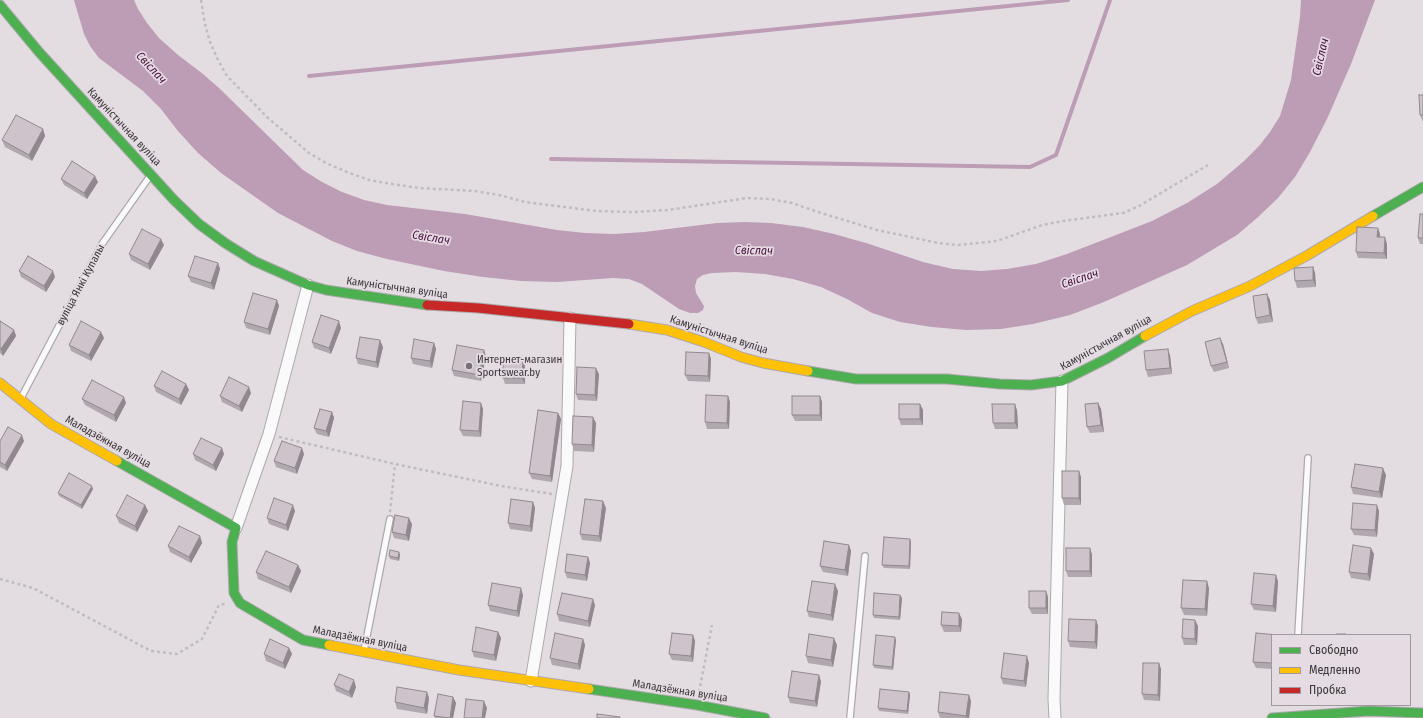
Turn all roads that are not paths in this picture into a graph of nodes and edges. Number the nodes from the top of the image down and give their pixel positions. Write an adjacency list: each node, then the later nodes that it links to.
1 (0, 6): 2 (street, Камуністычная вуліца)
2 (152, 175): 4 (street, Камуністычная вуліца); 8 (lane, вуліца Янкі Купалы)
3 (1423, 187): 6 (street, Камуністычная вуліца)
4 (308, 285): 5 (street, Камуністычная вуліца); 11 (street)
5 (570, 318): 6 (street, Камуністычная вуліца); 15 (street)
6 (1062, 381): 20 (street)
7 (0, 383): 8 (street, Маладзёжная вуліца)
8 (20, 400): 11 (street, Маладзёжная вуліца)
9 (1308, 458): 13 (lane)
10 (390, 519): 14 (lane)
11 (236, 528): 14 (street, Маладзёжная вуліца)
12 (865, 556): 19 (lane)
13 (1298, 634)
14 (364, 652): 15 (street, Маладзёжная вуліца)
15 (531, 681): 18 (street, Маладзёжная вуліца)
16 (1423, 713): 17 (street)
17 (1298, 715): 21 (street)
18 (765, 718)
19 (850, 718)
20 (1055, 718)
21 (1272, 718)

